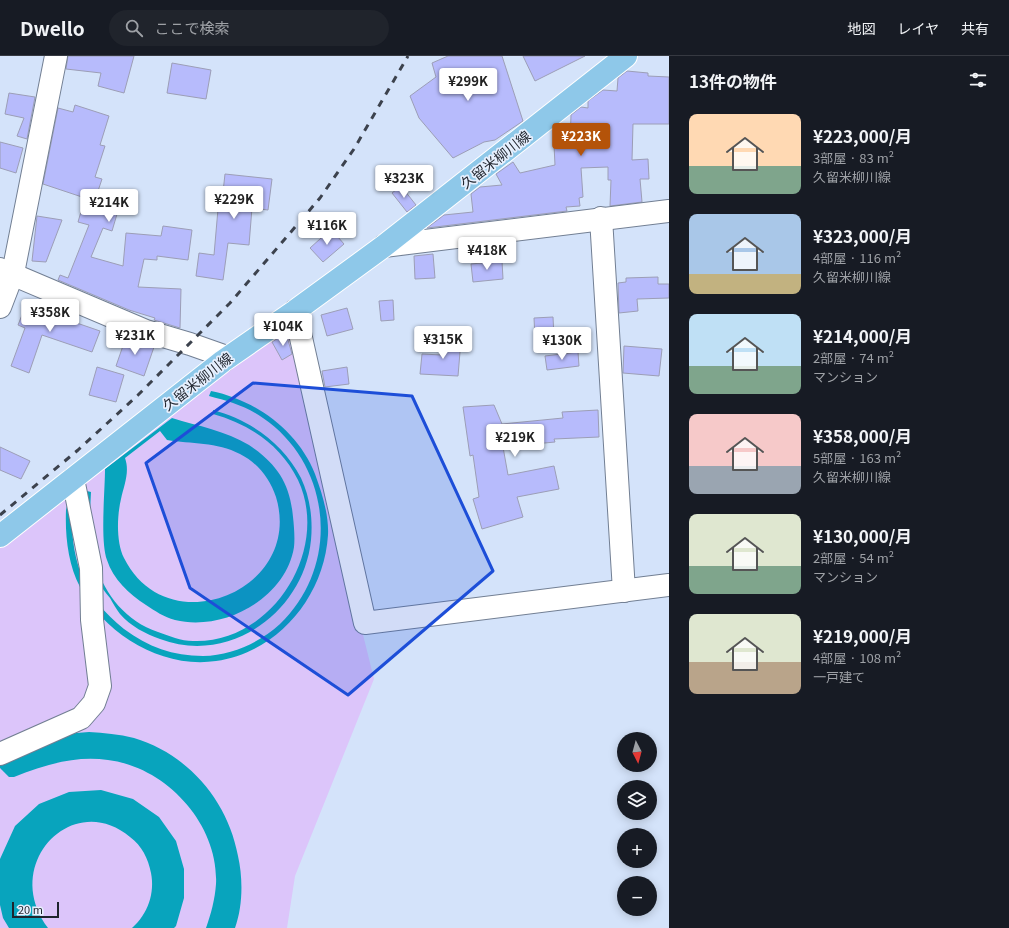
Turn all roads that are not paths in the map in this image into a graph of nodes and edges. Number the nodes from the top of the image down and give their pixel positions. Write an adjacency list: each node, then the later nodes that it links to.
1 (56, 56): 6 (street)
2 (615, 60): 5 (main road, 久留米柳川線)
3 (669, 211): 4 (street)
4 (601, 218): 5 (street); 13 (street)
5 (384, 246): 8 (main road, 久留米柳川線)
6 (6, 271): 7 (street); 9 (street)
7 (0, 307)
8 (295, 312): 9 (main road, 久留米柳川線); 13 (street)
9 (223, 360): 10 (main road, 久留米柳川線)
10 (73, 479): 11 (main road, 久留米柳川線); 14 (street)
11 (0, 536)
12 (669, 585): 13 (street)
13 (624, 591)
14 (0, 754)

